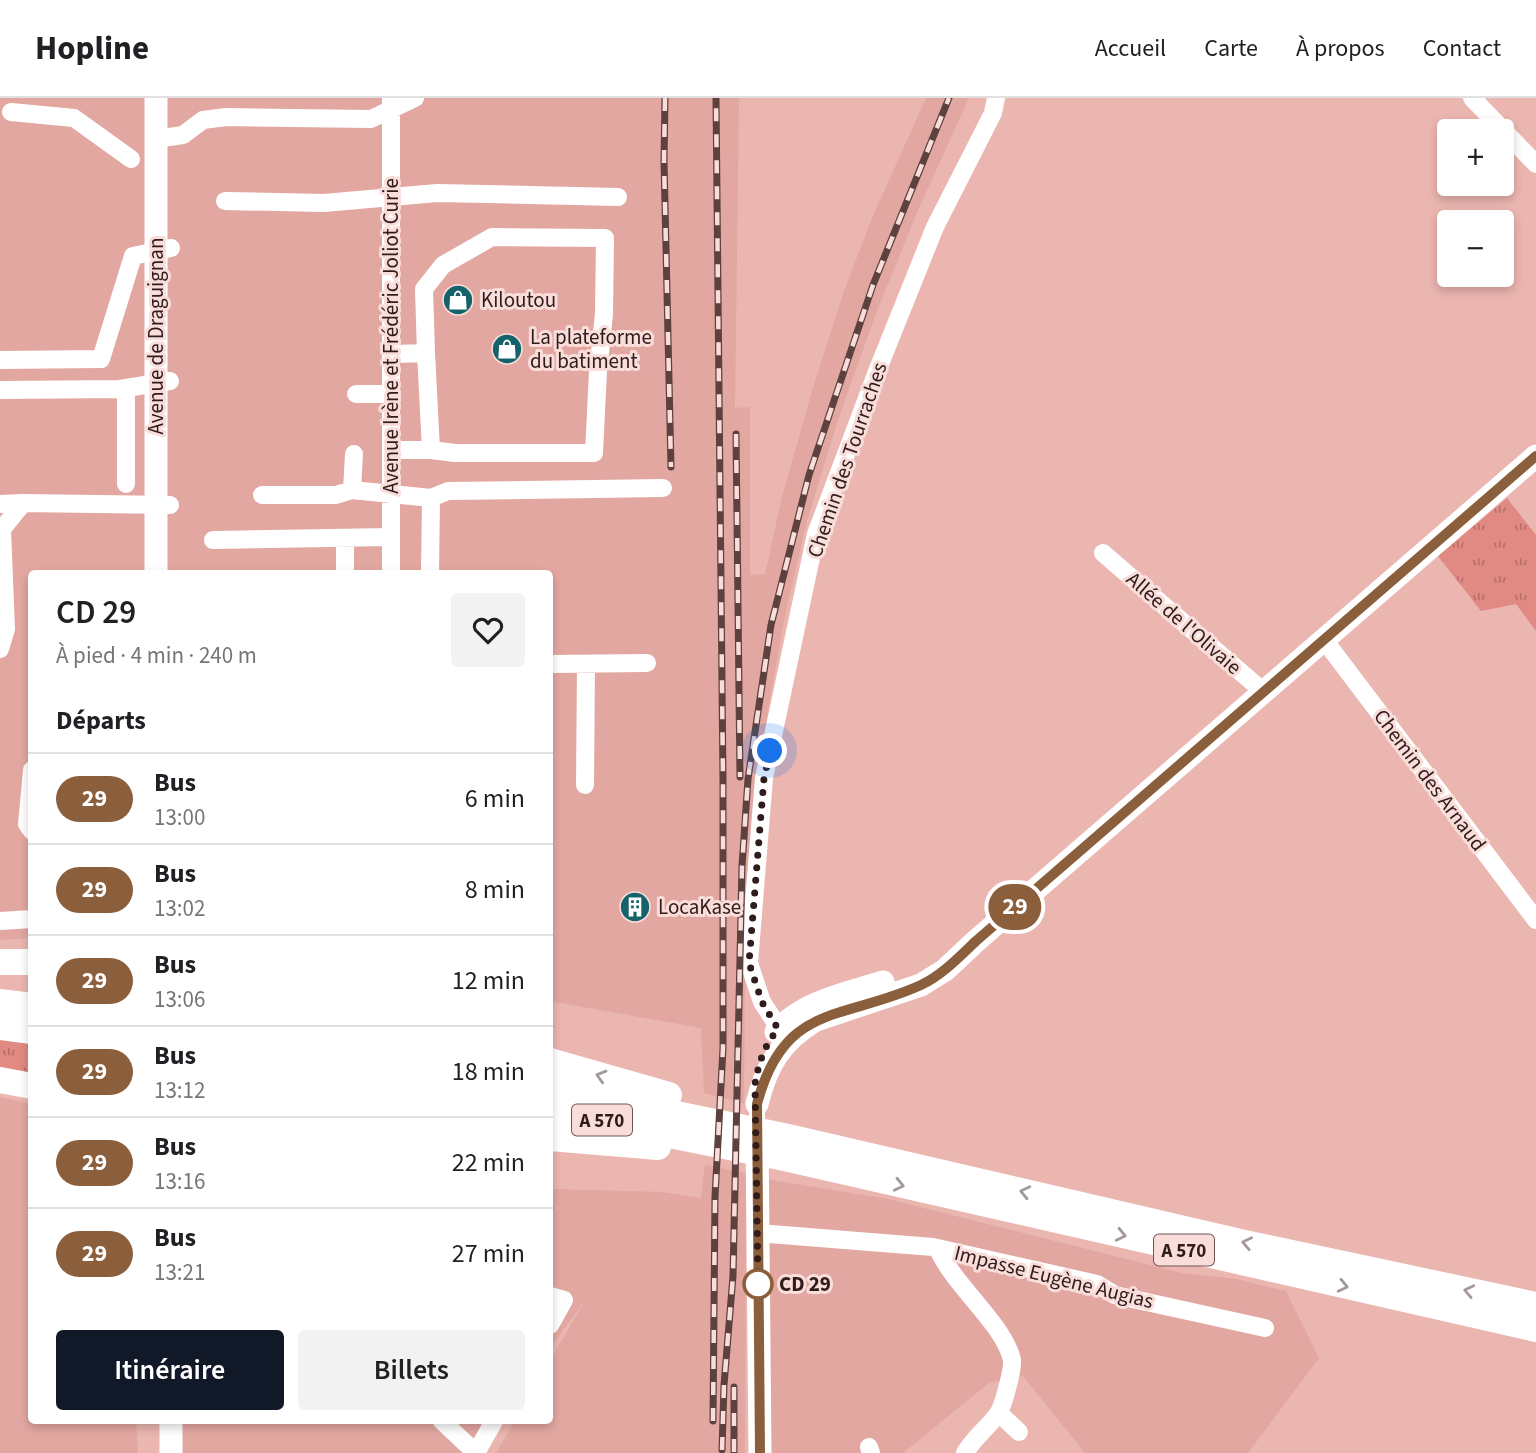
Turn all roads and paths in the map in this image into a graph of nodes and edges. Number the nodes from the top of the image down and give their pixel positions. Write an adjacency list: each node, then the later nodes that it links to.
1 (156, 98): 9 (main road, Avenue de Draguignan)
2 (171, 98): 9 (main road, Avenue de Draguignan)
3 (415, 98): 6 (street)
4 (996, 98): 62 (street, Chemin des Tourraches)
5 (1472, 98): 11 (street)
6 (391, 105): 9 (street); 12 (street, Avenue Irène et Frédéric Joliot Curie)
7 (39, 106): 8 (street); 10 (street)
8 (11, 112)
9 (163, 138): 15 (main road, Avenue de Draguignan)
10 (131, 159)
11 (1536, 164)
12 (392, 196): 13 (street); 14 (street); 17 (street, Avenue Irène et Frédéric Joliot Curie)
13 (618, 197)
14 (225, 201)
15 (163, 249): 18 (street); 19 (main road, Avenue de Draguignan)
16 (426, 353): 17 (street); 25 (street); 25 (street)
17 (392, 354): 23 (street, Avenue Irène et Frédéric Joliot Curie)
18 (0, 360)
19 (163, 382): 20 (street); 36 (main road, Avenue de Draguignan)
20 (126, 388): 21 (street); 28 (street)
21 (0, 390)
22 (356, 394): 23 (street)
23 (392, 394): 24 (street, Avenue Irène et Frédéric Joliot Curie)
24 (391, 450): 25 (street); 31 (street, Avenue Irène et Frédéric Joliot Curie)
25 (431, 450)
26 (354, 454): 30 (street)
27 (1536, 456): 46 (main road)
28 (126, 484)
29 (663, 488): 33 (street)
30 (352, 490): 31 (street); 32 (street)
31 (391, 493): 33 (street); 37 (street, Avenue Irène et Frédéric Joliot Curie)
32 (262, 495)
33 (431, 498): 45 (street)
34 (23, 503): 35 (street); 36 (street); 47 (street)
35 (0, 504)
36 (163, 504): 41 (main road, Avenue de Draguignan); 42 (main road, Avenue de Draguignan)
37 (391, 537): 38 (street); 44 (street, Avenue Irène et Frédéric Joliot Curie)
38 (345, 538): 39 (street); 43 (street)
39 (213, 540)
40 (1103, 553): 51 (street, Allée de l'Olivaie)
41 (156, 570)
42 (170, 570)
43 (345, 570)
44 (391, 570)
45 (430, 570)
46 (1325, 641): 51 (main road); 54 (street, Chemin des Arnaud)
47 (0, 649)
48 (647, 663): 50 (street)
49 (553, 664): 50 (street)
50 (586, 664): 52 (street)
51 (1265, 693): 62 (main road)
52 (585, 785)
53 (28, 919): 55 (street)
54 (1536, 920)
55 (0, 921)
56 (0, 962): 57 (highway)
57 (28, 962)
58 (0, 1002): 59 (highway)
59 (28, 1006)
60 (0, 1027): 61 (highway)
61 (28, 1030)
62 (783, 1035): 71 (main road)
63 (553, 1063): 68 (highway, one-way to 63)
64 (0, 1080): 65 (highway)
65 (28, 1085)
66 (553, 1089): 68 (highway, A 570)
67 (553, 1111): 68 (highway, A 570)
68 (653, 1119): 69 (highway); 70 (highway, A 570); 70 (highway)
69 (553, 1137)
70 (789, 1148): 74 (highway, A 570, one-way to 70); 77 (highway, A 570, one-way to 77)
71 (757, 1233): 72 (street, Impasse Eugène Augias); 87 (main road)
72 (938, 1248): 76 (street, Impasse Eugène Augias); 78 (street)
73 (553, 1297): 75 (street)
74 (1536, 1305)
75 (553, 1320)
76 (1265, 1328)
77 (1536, 1329)
78 (999, 1413): 83 (street); 88 (street)
79 (158, 1424): 84 (main road)
80 (172, 1424): 85 (main road)
81 (445, 1424): 86 (street)
82 (492, 1424): 86 (street)
83 (1019, 1432)
84 (158, 1453)
85 (171, 1453)
86 (476, 1453)
87 (760, 1453)
88 (965, 1453)

